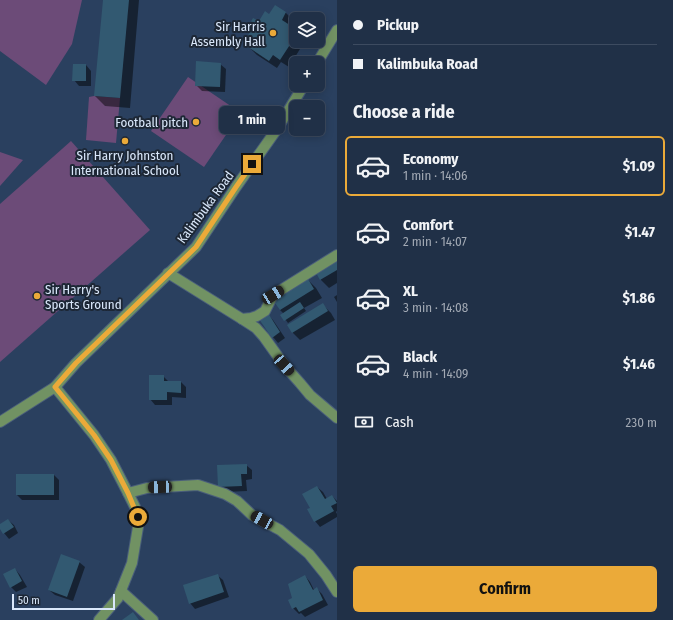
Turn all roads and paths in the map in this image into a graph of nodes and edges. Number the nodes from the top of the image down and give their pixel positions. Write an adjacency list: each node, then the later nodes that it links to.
1 (337, 30): 2 (street)
2 (321, 56)
3 (300, 92): 5 (street, Kalimbuka Road)
4 (337, 255): 6 (street)
5 (168, 273): 6 (street); 7 (street, Kalimbuka Road)
6 (242, 318): 8 (street)
7 (55, 387): 9 (street, Kalimbuka Road); 10 (street)
8 (337, 418)
9 (0, 422)
10 (128, 493): 11 (street); 12 (street)
11 (121, 591): 13 (street); 14 (street)
12 (337, 592)
13 (99, 620)
14 (153, 620)

